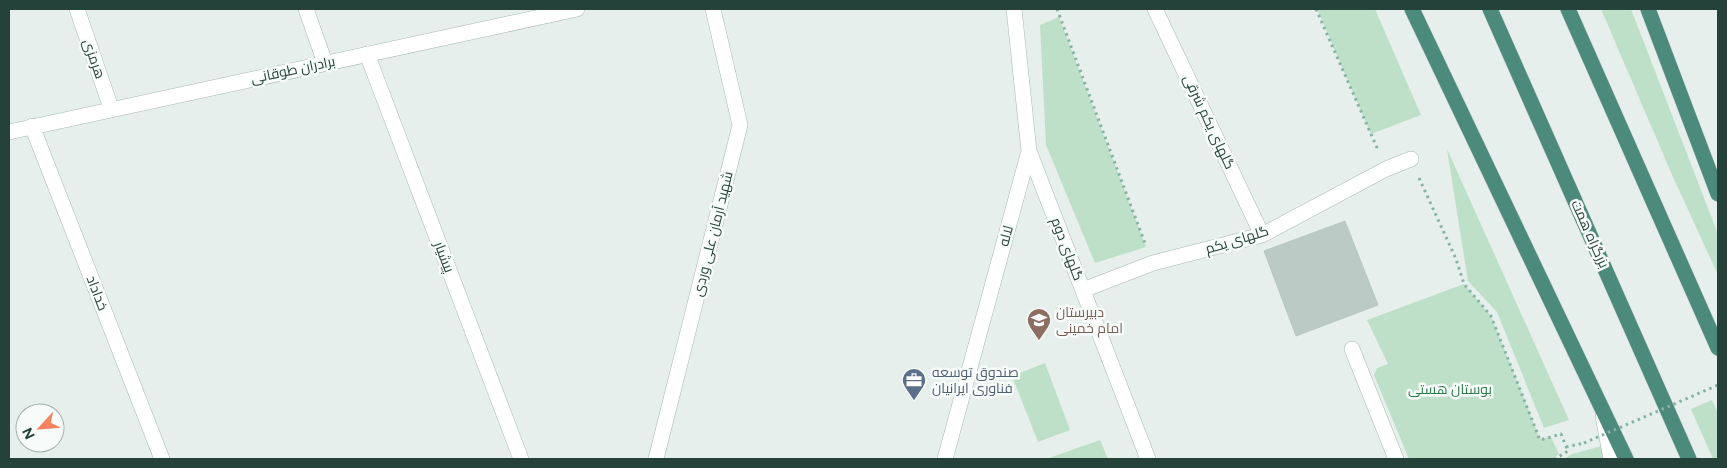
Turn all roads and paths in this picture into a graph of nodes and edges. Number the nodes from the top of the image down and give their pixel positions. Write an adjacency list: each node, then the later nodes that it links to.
1 (76, 9): 16 (street, هرمزی)
2 (306, 9): 15 (street)
3 (577, 9): 13 (street, برادران طوقانی)
4 (713, 9): 33 (street, شهید آرمان علی وردی)
5 (1014, 9): 19 (street, لاله)
6 (1056, 9): 24 (path)
7 (1156, 9): 23 (street, گلهای یکم شرقی)
8 (1316, 9): 21 (path)
9 (1412, 9): 29 (highway)
10 (1490, 9): 40 (highway, بزرگراه همت)
11 (1568, 9): 26 (highway)
12 (1648, 9): 22 (highway)
13 (534, 13): 14 (street, برادران طوقانی)
14 (366, 54): 15 (street, برادران طوقانی); 32 (street, پیشیار)
15 (326, 63): 16 (street, برادران طوقانی)
16 (111, 108): 17 (street, برادران طوقانی)
17 (32, 126): 18 (street, برادران طوقانی); 31 (street, خداداد)
18 (9, 132)
19 (1029, 151): 25 (street, گلهای دوم); 34 (street, لاله)
20 (1411, 159): 21 (street, گلهای یکم); 30 (path)
21 (1386, 169): 23 (street, گلهای یکم)
22 (1718, 194)
23 (1262, 235): 24 (street, گلهای یکم)
24 (1153, 262): 25 (street, گلهای یکم)
25 (1083, 290): 35 (street, گلهای دوم)
26 (1718, 348)
27 (1352, 349): 36 (street)
28 (1718, 385): 30 (path, bridge)
29 (1602, 407): 38 (street); 39 (highway)
30 (1566, 447): 37 (path)
31 (162, 459)
32 (521, 459)
33 (656, 459)
34 (945, 459)
35 (1148, 459)
36 (1396, 459)
37 (1555, 459)
38 (1611, 459)
39 (1626, 459)
40 (1689, 459)

